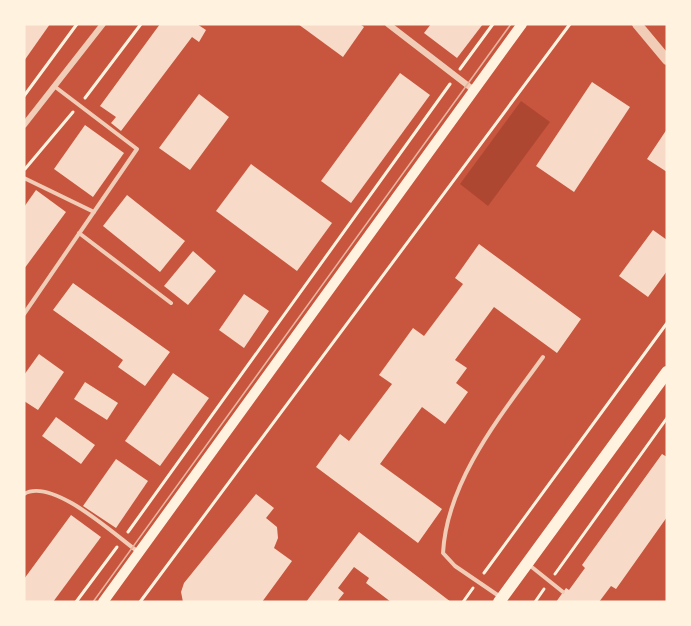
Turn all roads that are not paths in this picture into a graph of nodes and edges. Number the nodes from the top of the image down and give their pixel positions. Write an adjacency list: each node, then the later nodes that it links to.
1 (103, 24): 6 (street)
2 (388, 24): 7 (street)
3 (522, 24): 7 (main road)
4 (637, 24): 5 (street)
5 (667, 60)
6 (54, 86): 8 (street); 10 (lane)
7 (476, 92): 17 (main road)
8 (24, 125)
9 (24, 178): 10 (lane)
10 (94, 212): 11 (lane)
11 (79, 233): 12 (lane); 13 (lane)
12 (171, 303)
13 (24, 314)
14 (543, 357): 20 (lane)
15 (667, 372): 18 (main road)
16 (24, 494): 17 (lane)
17 (137, 551): 21 (main road)
18 (528, 563): 19 (lane); 20 (main road)
19 (563, 592)
20 (501, 600)
21 (103, 602)

